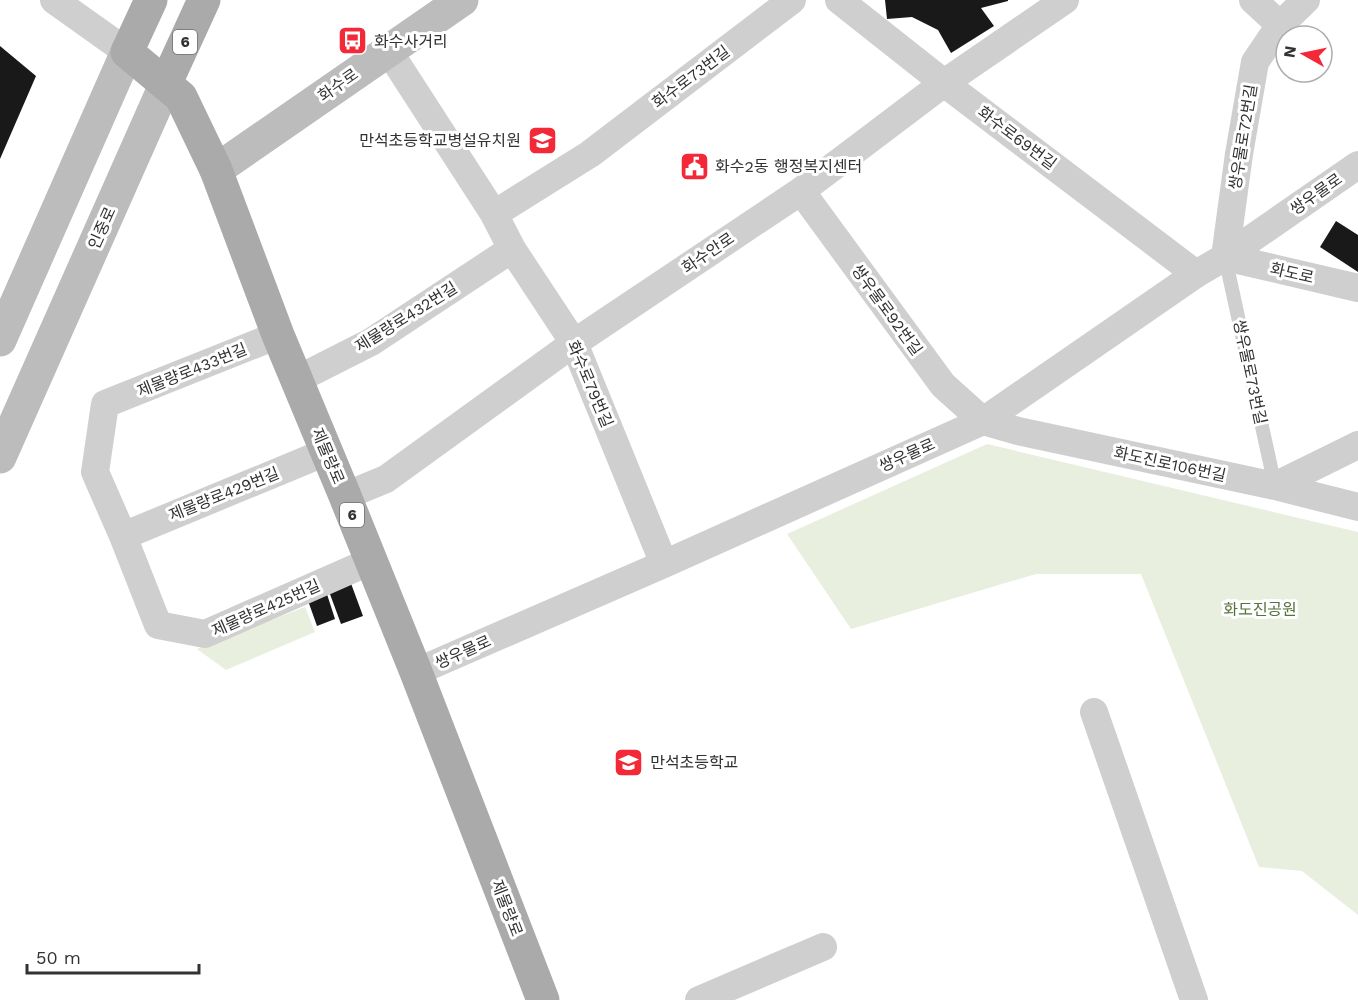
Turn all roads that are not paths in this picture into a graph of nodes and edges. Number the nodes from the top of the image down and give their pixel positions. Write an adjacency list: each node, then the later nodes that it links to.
1 (54, 0): 14 (street, 제물량로)
2 (151, 0): 14 (main road)
3 (204, 0): 15 (main road, 인중로 / 6)
4 (462, 0): 13 (main road, 화수로)
5 (792, 0): 20 (street, 화수로73번길)
6 (839, 0): 16 (street, 화수로69번길)
7 (1305, 0): 11 (street, 쌍우물로72번길)
8 (1254, 1): 10 (street)
9 (1054, 3): 16 (street, 화수안로)
10 (1279, 24)
11 (1281, 24)
12 (1274, 34): 22 (street, 쌍우물로72번길)
13 (388, 50): 18 (main road, 화수로); 20 (street, 화수로79번길)
14 (128, 52): 15 (main road, 제물량로 / 6); 26 (main road)
15 (166, 83): 18 (main road, 제물량로 / 6); 32 (main road, 인중로)
16 (944, 83): 19 (street, 화수안로); 23 (street, 화수로69번길)
17 (1358, 165): 22 (street, 쌍우물로)
18 (216, 170): 25 (main road, 제물량로 / 6)
19 (801, 191): 27 (street, 화수안로); 29 (street, 쌍우물로92번길)
20 (494, 214): 21 (street, 화수로79번길)
21 (512, 249): 27 (street, 화수로79번길); 28 (street, 제물량로432번길)
22 (1225, 257): 23 (street, 쌍우물로); 24 (street, 화도로); 33 (lane, 쌍우물로73번길)
23 (1196, 274): 29 (street, 쌍우물로)
24 (1358, 288)
25 (278, 334): 28 (main road, 제물량로 / 6); 36 (street, 제물량로433번길)
26 (0, 340)
27 (574, 343): 34 (street, 화수안로); 38 (street, 화수로79번길)
28 (296, 380): 31 (main road, 제물량로 / 6)
29 (983, 421): 33 (street, 화도진로106번길); 38 (street, 쌍우물로)
30 (1358, 445): 33 (street)
31 (326, 452): 34 (main road, 제물량로 / 6); 36 (street, 제물량로429번길)
32 (0, 457)
33 (1275, 486): 35 (street, 화도진로106번길)
34 (345, 496): 37 (main road, 제물량로 / 6)
35 (1358, 507)
36 (123, 536): 37 (street, 제물량로425번길)
37 (370, 561): 39 (main road, 제물량로 / 6)
38 (664, 564): 39 (street, 쌍우물로)
39 (416, 672): 42 (main road, 제물량로 / 6)
40 (1094, 712): 44 (street)
41 (823, 947): 43 (street)
42 (543, 1000)
43 (699, 1000)
44 (1194, 1000)

